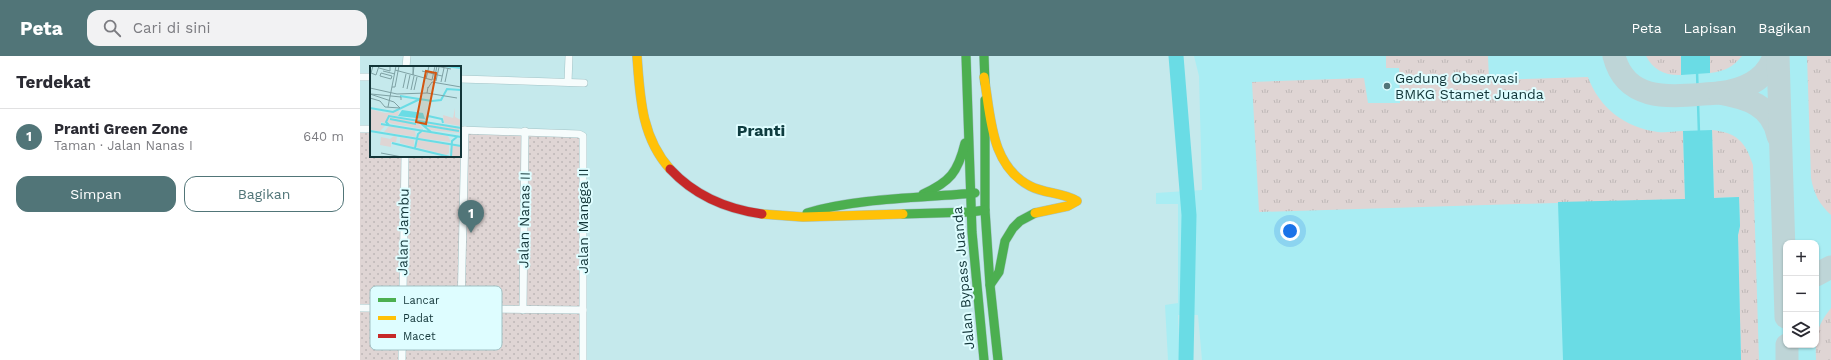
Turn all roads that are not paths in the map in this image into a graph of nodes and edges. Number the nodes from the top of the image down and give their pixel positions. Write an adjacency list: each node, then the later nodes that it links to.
1 (407, 56): 6 (street)
2 (569, 56): 9 (street)
3 (637, 56): 20 (main road)
4 (966, 56): 11 (main road)
5 (984, 56): 7 (main road)
6 (406, 66)
7 (984, 77): 16 (main road, Jalan Bypass Juanda); 21 (main road)
8 (461, 79): 9 (street)
9 (568, 82): 10 (street)
10 (584, 83)
11 (968, 120): 15 (main road, Jalan Bypass Juanda); 17 (main road)
12 (462, 130): 13 (street); 23 (street)
13 (525, 131): 25 (street, Jalan Nanas II); 26 (street, Jalan Mangga II)
14 (405, 157): 22 (street, Jalan Jambu)
15 (970, 193): 16 (main road); 17 (main road); 19 (main road, Jalan Bypass Juanda)
16 (984, 194): 18 (main road, Jalan Bypass Juanda)
17 (916, 197): 20 (main road)
18 (985, 210): 19 (main road); 21 (main road, Jalan Bypass Juanda)
19 (971, 212): 20 (main road); 28 (main road, Jalan Bypass Juanda)
20 (800, 216)
21 (990, 285): 29 (main road, Jalan Bypass Juanda)
22 (402, 286)
23 (461, 286)
24 (502, 310): 25 (street)
25 (522, 310): 26 (street)
26 (583, 310): 27 (street)
27 (583, 360)
28 (984, 360)
29 (998, 360)

